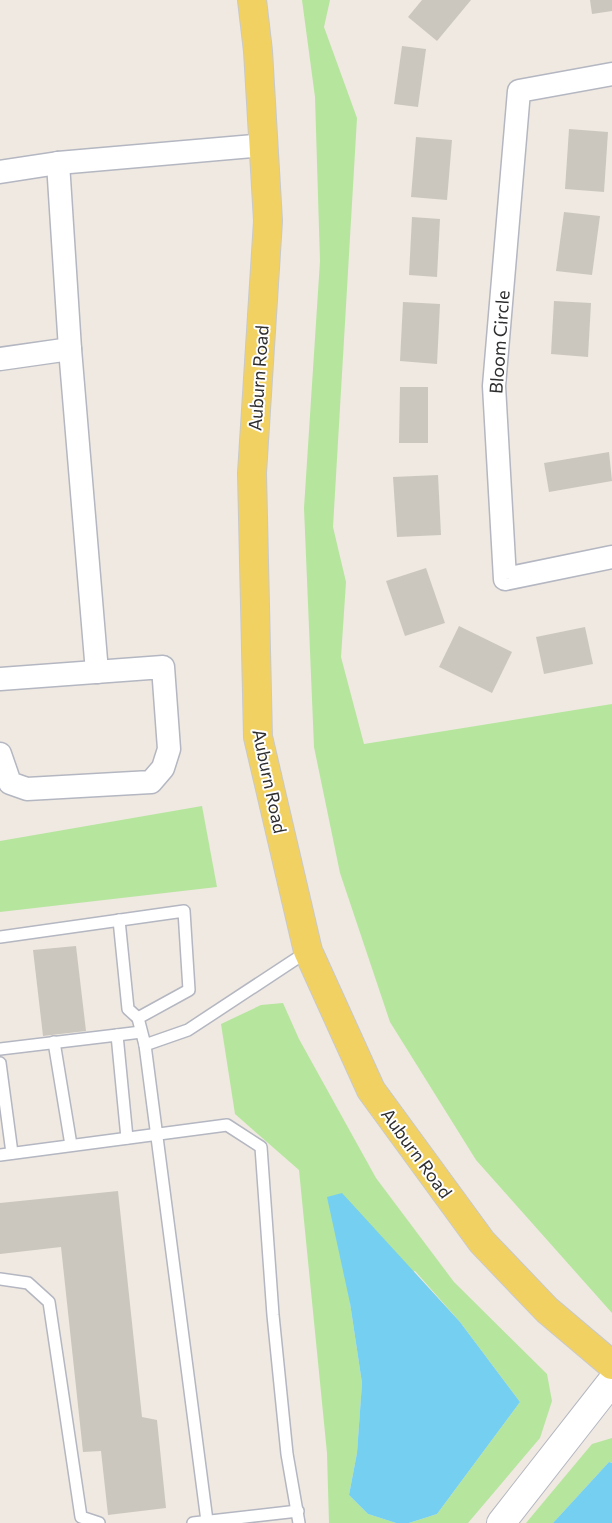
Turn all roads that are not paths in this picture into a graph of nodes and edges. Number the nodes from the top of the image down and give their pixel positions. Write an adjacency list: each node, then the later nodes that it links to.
1 (252, 0): 3 (main road, Auburn Road)
2 (612, 74): 8 (street, Bloom Circle)
3 (264, 145): 4 (street); 14 (main road, Auburn Road)
4 (58, 163): 5 (street); 6 (street)
5 (0, 172)
6 (70, 349): 7 (street); 9 (street)
7 (0, 359)
8 (612, 557)
9 (97, 672): 10 (street); 11 (street)
10 (0, 679)
11 (0, 754)
12 (119, 920): 13 (lane); 15 (lane); 15 (lane)
13 (0, 937)
14 (308, 951): 19 (lane); 27 (main road, Auburn Road)
15 (138, 1018): 16 (lane)
16 (141, 1032): 17 (lane); 19 (lane)
17 (117, 1035): 18 (lane); 23 (lane)
18 (54, 1042): 20 (lane); 24 (lane)
19 (145, 1045): 22 (lane)
20 (0, 1049)
21 (0, 1062): 25 (lane)
22 (155, 1134): 23 (lane); 29 (lane); 30 (lane)
23 (127, 1138): 24 (lane)
24 (71, 1145): 25 (lane)
25 (6, 1154)
26 (0, 1279): 31 (lane)
27 (612, 1365)
28 (612, 1381): 33 (street)
29 (298, 1517): 30 (lane)
30 (207, 1521): 32 (lane)
31 (99, 1523)
32 (193, 1523)
33 (501, 1523)

